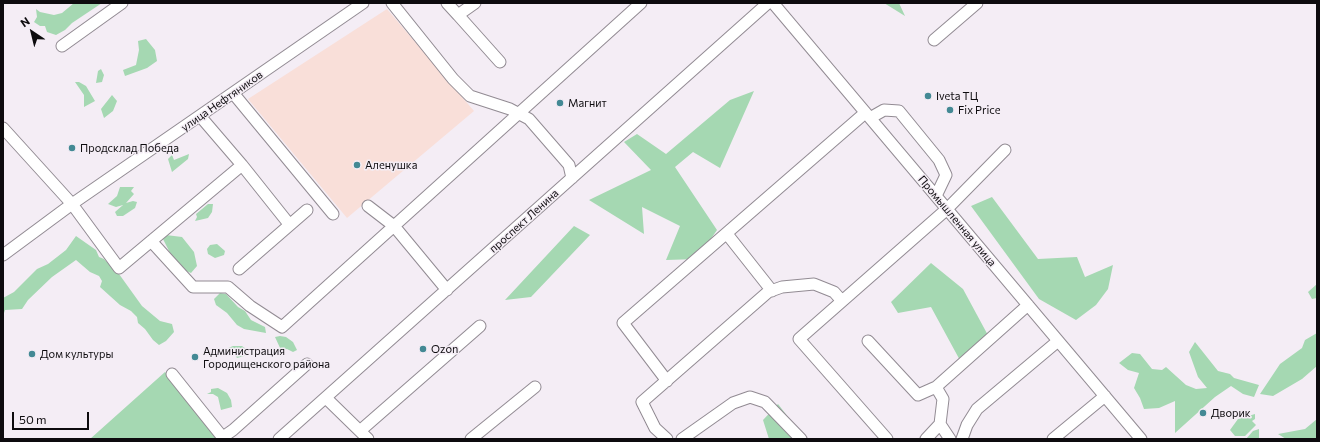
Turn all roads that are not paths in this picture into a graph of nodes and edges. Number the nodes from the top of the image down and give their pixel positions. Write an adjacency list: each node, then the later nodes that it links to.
1 (122, 3): 12 (street)
2 (363, 3): 14 (street, улица Нефтяников)
3 (392, 3): 15 (street)
4 (448, 3): 10 (street)
5 (475, 3): 10 (street)
6 (641, 3): 15 (street)
7 (768, 3): 21 (street, проспект Ленина)
8 (773, 3): 16 (street, Промышленная улица)
9 (977, 3): 11 (street)
10 (458, 15): 13 (street)
11 (934, 40)
12 (62, 46)
13 (500, 62)
14 (233, 93): 17 (street, улица Нефтяников); 27 (street)
15 (520, 114): 21 (street); 29 (street)
16 (868, 115): 22 (street, Промышленная улица); 22 (street); 30 (street)
17 (200, 116): 20 (street); 23 (street, улица Нефтяников)
18 (3, 128): 23 (street)
19 (1005, 150): 25 (street)
20 (242, 165): 28 (street); 31 (street)
21 (572, 178): 34 (street, проспект Ленина)
22 (936, 196): 25 (street, Промышленная улица)
23 (72, 204): 31 (street); 32 (street, улица Нефтяников)
24 (368, 206): 29 (street)
25 (947, 209): 36 (street); 37 (street, Промышленная улица)
26 (307, 210): 28 (street)
27 (333, 214)
28 (289, 224): 33 (street)
29 (394, 226): 31 (street); 34 (street)
30 (727, 234): 35 (street); 43 (street)
31 (151, 241)
32 (3, 255)
33 (239, 269)
34 (447, 290): 47 (street, проспект Ленина)
35 (772, 291): 36 (street); 43 (street)
36 (842, 301): 56 (street)
37 (1028, 305): 40 (street, Промышленная улица); 45 (street)
38 (480, 326): 49 (street)
39 (868, 341): 45 (street)
40 (1058, 341): 46 (street, Промышленная улица); 59 (street)
41 (307, 364): 50 (street)
42 (172, 374): 50 (street)
43 (667, 381): 53 (street)
44 (535, 387): 52 (street)
45 (936, 387): 48 (street)
46 (1105, 396): 60 (street); 61 (street, Промышленная улица)
47 (326, 398): 49 (street); 51 (street, проспект Ленина)
48 (940, 424): 57 (street); 58 (street)
49 (365, 435)
50 (224, 438)
51 (279, 439)
52 (471, 439)
53 (667, 439)
54 (682, 439): 55 (street)
55 (801, 439)
56 (887, 439)
57 (926, 439)
58 (950, 439)
59 (962, 439)
60 (1053, 439)
61 (1141, 439)

